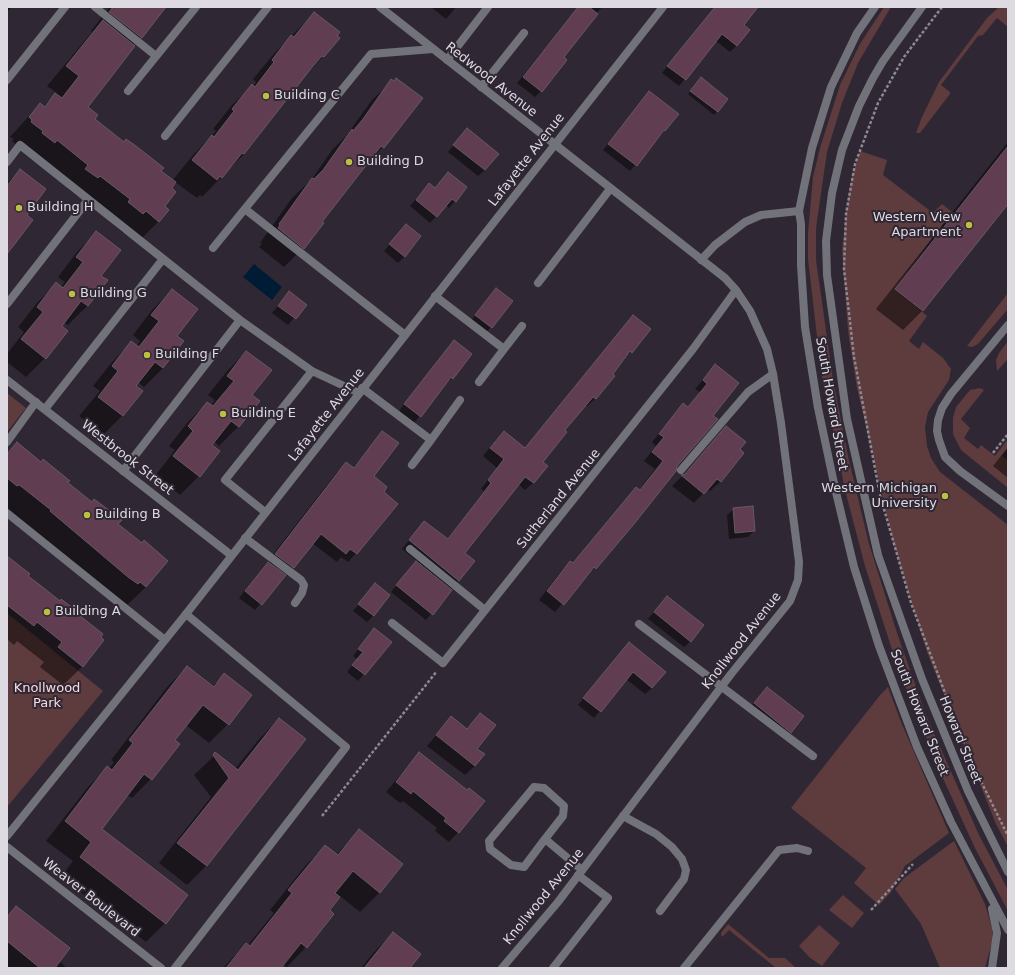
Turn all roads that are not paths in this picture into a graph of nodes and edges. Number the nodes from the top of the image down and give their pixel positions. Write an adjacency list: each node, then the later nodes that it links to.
1 (65, 7): 14 (street)
2 (95, 7): 12 (street)
3 (196, 7): 12 (street)
4 (268, 7): 17 (street)
5 (380, 7): 11 (street, Redwood Avenue)
6 (488, 7): 13 (street)
7 (663, 7): 18 (street, Lafayette Avenue)
8 (875, 7): 23 (street, South Howard Street)
9 (922, 7): 58 (street, South Howard Street)
10 (524, 33): 15 (street)
11 (433, 49): 13 (street, Redwood Avenue); 22 (street)
12 (156, 56): 16 (street)
13 (447, 60): 15 (street, Redwood Avenue)
14 (7, 80)
15 (481, 87): 18 (street, Redwood Avenue)
16 (128, 91)
17 (165, 136)
18 (554, 145): 20 (street, Redwood Avenue); 30 (street, Lafayette Avenue)
19 (7, 162): 21 (street)
20 (610, 189): 24 (street, Redwood Avenue); 28 (street)
21 (88, 200): 26 (street); 31 (street)
22 (244, 209): 25 (street); 35 (street)
23 (799, 211): 27 (street); 72 (street, South Howard Street)
24 (664, 231): 27 (street, Knollwood Avenue)
25 (213, 248)
26 (163, 260): 32 (street); 44 (street)
27 (701, 260): 29 (street, Knollwood Avenue)
28 (538, 283)
29 (736, 290): 38 (street, Knollwood Avenue); 57 (street, Sutherland Avenue)
30 (435, 296): 35 (street, Lafayette Avenue); 36 (street)
31 (7, 304)
32 (240, 320): 37 (street); 49 (street)
33 (1008, 325): 50 (street)
34 (522, 326): 36 (street)
35 (405, 334): 41 (street, Lafayette Avenue)
36 (504, 349): 40 (street)
37 (312, 371): 41 (street); 51 (street)
38 (773, 374): 48 (street); 63 (street, Knollwood Avenue)
39 (7, 380): 43 (street, Westbrook Street)
40 (478, 382)
41 (361, 391): 45 (street); 51 (street, Lafayette Avenue)
42 (460, 400): 45 (street)
43 (36, 402): 44 (street, Westbrook Street); 46 (street)
44 (45, 409): 49 (street, Westbrook Street)
45 (431, 440): 47 (street)
46 (7, 442)
47 (412, 465)
48 (681, 470)
49 (123, 471): 55 (street, Westbrook Street)
50 (1008, 506)
51 (265, 512): 53 (street, Lafayette Avenue)
52 (7, 513): 62 (street)
53 (245, 538): 55 (street, Lafayette Avenue); 56 (street)
54 (410, 549): 57 (street)
55 (232, 555): 59 (street, Lafayette Avenue)
56 (295, 603)
57 (485, 610): 60 (street, Sutherland Avenue)
58 (900, 613): 71 (street, Howard Street)
59 (186, 614): 62 (street, Lafayette Avenue); 76 (street)
60 (392, 623)
61 (639, 624): 63 (street)
62 (166, 640): 66 (street, Lafayette Avenue)
63 (722, 687): 64 (street); 65 (street, Knollwood Avenue)
64 (813, 756)
65 (623, 816): 70 (street, Knollwood Avenue); 73 (street)
66 (7, 836)
67 (545, 839): 67 (street); 70 (street)
68 (7, 847): 75 (street, Weaver Boulevard)
69 (808, 851): 79 (street)
70 (580, 872): 77 (street, Knollwood Avenue); 78 (street)
71 (1008, 872)
72 (984, 886): 74 (street, South Howard Street); 80 (street)
73 (660, 911)
74 (1008, 930)
75 (161, 968)
76 (174, 968)
77 (502, 968)
78 (553, 968)
79 (684, 968)
80 (992, 968)

